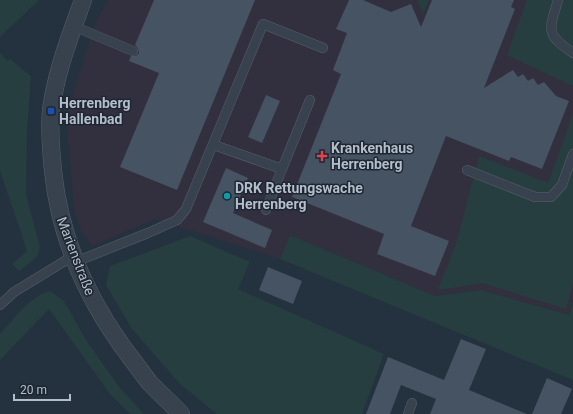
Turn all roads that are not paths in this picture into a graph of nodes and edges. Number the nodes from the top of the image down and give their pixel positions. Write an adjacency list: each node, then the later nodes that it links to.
1 (83, 0): 3 (street, Marienstraße)
2 (558, 0): 6 (lane)
3 (74, 26): 5 (lane); 13 (street, Marienstraße)
4 (323, 48): 8 (lane)
5 (133, 51)
6 (573, 53)
7 (310, 100): 10 (lane)
8 (214, 146): 10 (lane); 13 (lane)
9 (573, 154): 11 (lane)
10 (282, 169): 12 (lane)
11 (467, 170)
12 (266, 210)
13 (74, 259): 14 (lane); 16 (street, Marienstraße)
14 (0, 304)
15 (412, 403): 17 (lane)
16 (181, 414)
17 (408, 414)

